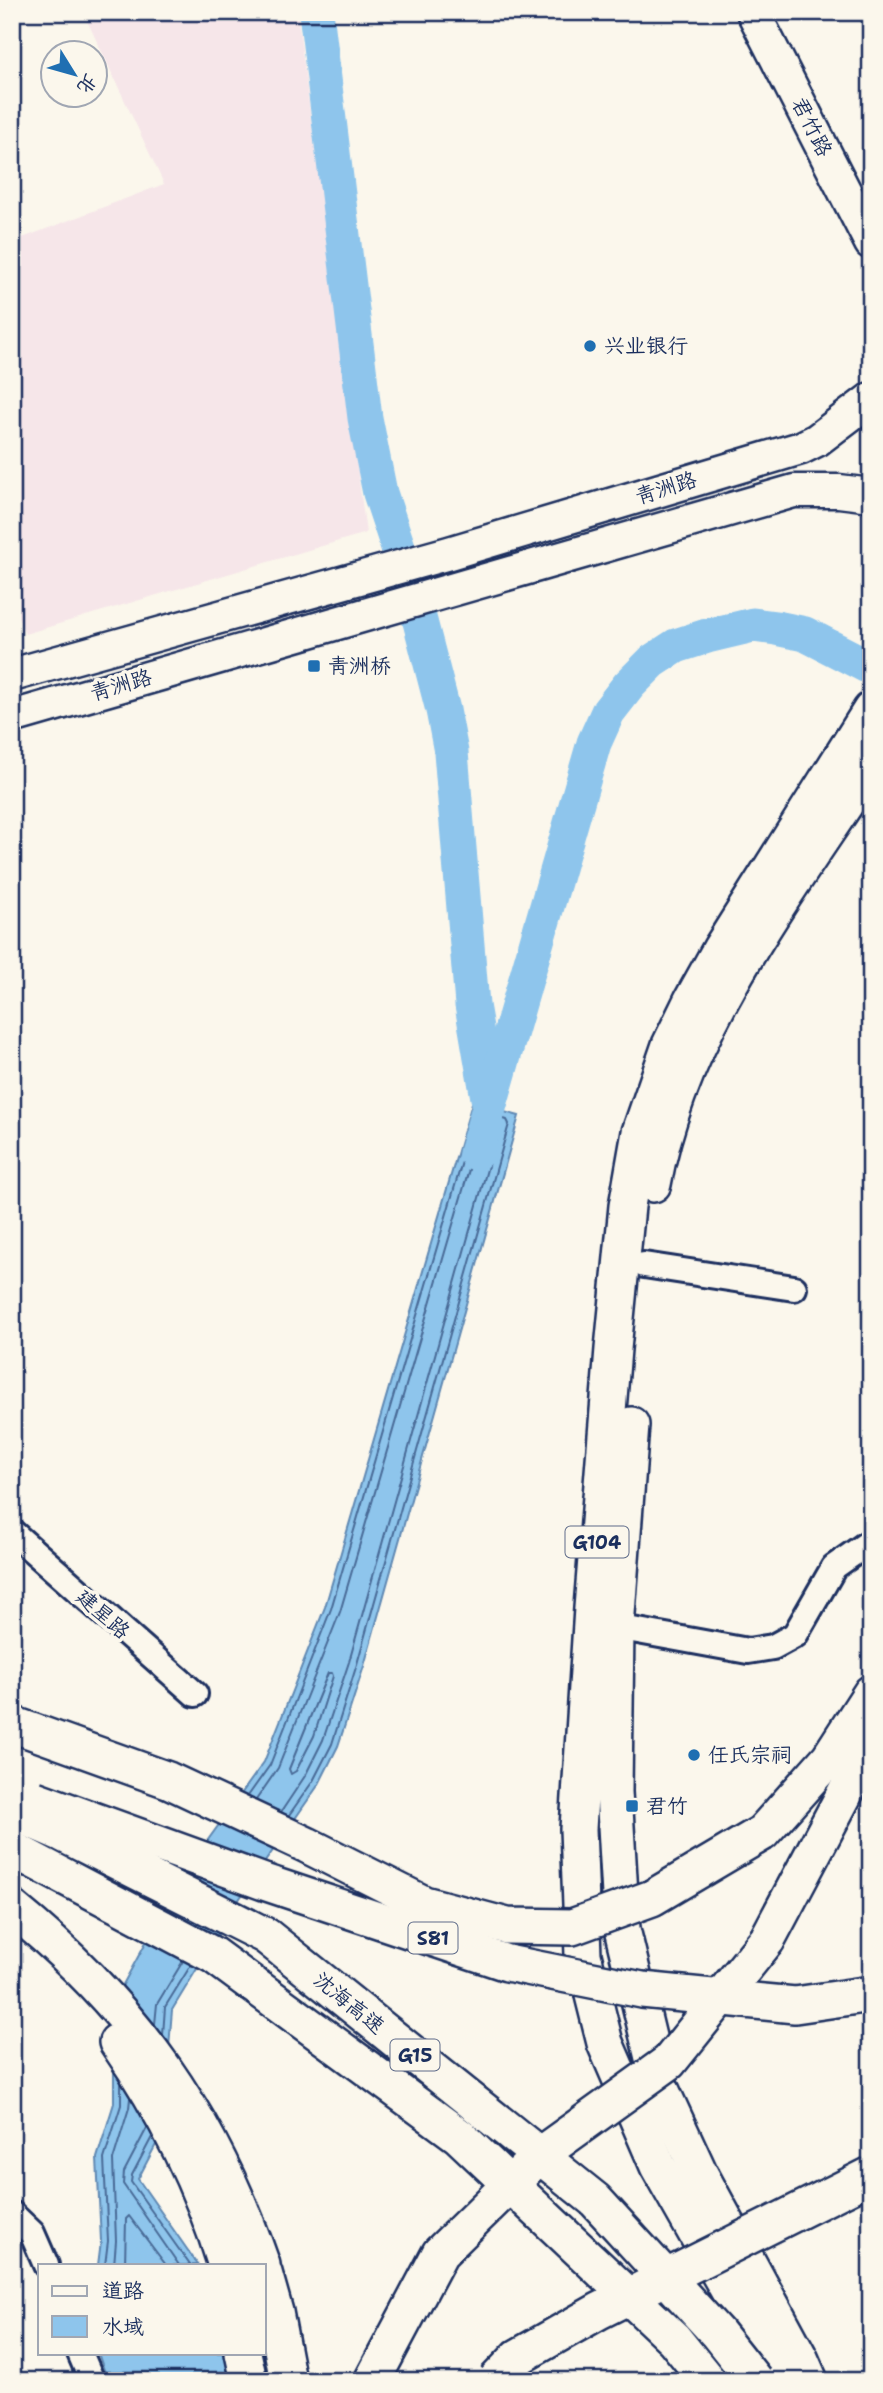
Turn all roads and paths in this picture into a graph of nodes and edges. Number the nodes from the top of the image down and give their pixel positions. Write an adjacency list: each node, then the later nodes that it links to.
1 (754, 12): 2 (main road, 君竹路)
2 (871, 243)
3 (871, 399): 5 (main road, 青洲路)
4 (871, 495): 7 (main road, 青洲路)
5 (15, 667)
6 (867, 715): 39 (highway, G104)
7 (12, 717)
8 (871, 765): 9 (highway, G104)
9 (644, 1265): 10 (street); 13 (highway, G104)
10 (794, 1288)
11 (12, 1532): 15 (street, 建星路)
12 (871, 1541): 13 (street)
13 (616, 1627): 40 (highway, G104)
14 (871, 1693): 16 (highway, bridge)
15 (195, 1694)
16 (12, 1724)
17 (869, 1748): 35 (highway, bridge)
18 (12, 1790): 23 (highway, S81, bridge)
19 (12, 1812): 38 (highway, 沈海高速 / G15, bridge)
20 (12, 1849): 37 (highway, 沈海高速 / G15, bridge)
21 (12, 1908): 28 (highway)
22 (12, 1916): 27 (highway)
23 (871, 1994)
24 (871, 2175): 36 (highway, bridge)
25 (12, 2214): 26 (street)
26 (46, 2264)
27 (226, 2264)
28 (262, 2264)
29 (266, 2280): 34 (highway)
30 (80, 2354): 32 (street)
31 (243, 2354): 33 (highway)
32 (92, 2381)
33 (248, 2381)
34 (288, 2381)
35 (372, 2381)
36 (495, 2381)
37 (708, 2381)
38 (755, 2381)
39 (776, 2381)
40 (810, 2381)

